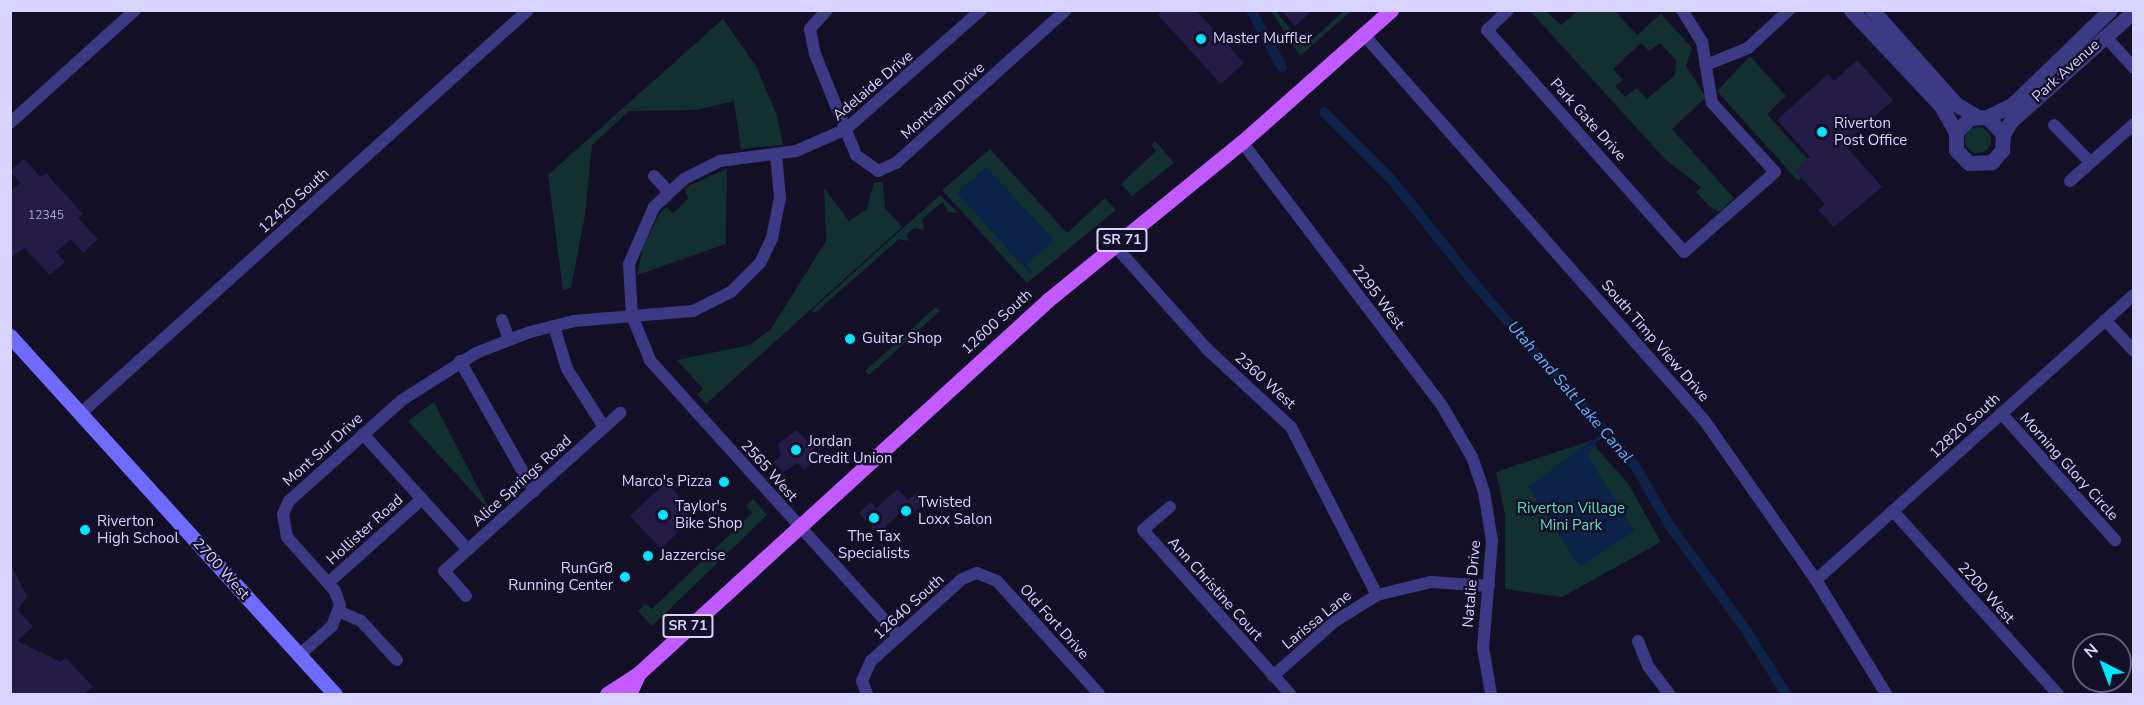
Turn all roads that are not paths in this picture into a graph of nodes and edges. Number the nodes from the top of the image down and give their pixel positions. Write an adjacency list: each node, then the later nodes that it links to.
1 (135, 10): 19 (street)
2 (528, 10): 43 (street, 12420 South)
3 (826, 10): 22 (street)
4 (981, 10): 22 (street, Adelaide Drive)
5 (1066, 10): 22 (street, Montcalm Drive)
6 (1391, 10): 14 (main road, 12600 South / SR 71)
7 (1509, 10): 16 (street, Park Gate Drive)
8 (1682, 10): 16 (street)
9 (1789, 10): 16 (street)
10 (1851, 10): 23 (street, Park Avenue)
11 (1872, 10): 18 (street)
12 (2110, 10): 18 (street, Park Avenue)
13 (2133, 11): 15 (street, Park Avenue)
14 (1364, 35): 25 (main road, 12600 South / SR 71); 55 (street, South Timp View Drive)
15 (2105, 36): 17 (street); 24 (street, Park Avenue)
16 (1706, 65)
17 (2133, 68)
18 (1982, 117): 23 (street, Park Avenue); 24 (street)
19 (10, 123)
20 (2054, 124): 27 (street)
21 (2133, 124): 27 (street)
22 (846, 129): 26 (street, Adelaide Drive)
23 (1956, 132): 24 (street, Park Avenue)
24 (2003, 134)
25 (1242, 142): 31 (main road, 12600 South / SR 71); 46 (street, 2295 West)
26 (776, 154): 30 (street, Adelaide Drive); 33 (street, Mont Sur Drive)
27 (2091, 162): 29 (street)
28 (654, 176): 30 (street)
29 (2070, 180)
30 (669, 192): 33 (street, Adelaide Drive)
31 (1115, 246): 51 (main road, 12600 South / SR 71); 58 (street, 2360 West)
32 (2133, 295): 35 (street, 12820 South)
33 (632, 316): 36 (street, Mont Sur Drive); 51 (street, 2565 West)
34 (502, 320): 38 (street)
35 (2106, 320): 39 (street); 42 (street, 12820 South)
36 (554, 326): 38 (street, Mont Sur Drive); 44 (street)
37 (10, 336): 43 (main road, 2700 West)
38 (509, 339): 40 (street, Mont Sur Drive)
39 (2133, 351)
40 (460, 361): 45 (street, Mont Sur Drive); 47 (street)
41 (620, 413): 44 (street, Alice Springs Road)
42 (2001, 413): 50 (street, 12820 South); 52 (street, Morning Glory Circle)
43 (80, 414): 63 (main road, 2700 West)
44 (604, 427): 47 (street, Alice Springs Road)
45 (363, 434): 48 (street); 56 (street, Mont Sur Drive)
46 (1480, 476): 57 (street, Natalie Drive)
47 (534, 491): 53 (street, Alice Springs Road)
48 (422, 499): 53 (street); 56 (street, Hollister Road)
49 (1170, 507): 66 (street, Ann Christine Court)
50 (1893, 511): 55 (street, 12820 South); 76 (street, 2200 West)
51 (797, 524): 61 (street, 2565 West); 65 (main road, 12600 South / SR 71)
52 (2115, 540)
53 (468, 550): 59 (street, Alice Springs Road)
54 (983, 573): 61 (street, 12640 South); 71 (street, Old Fort Drive)
55 (1816, 580): 75 (street, South Timp View Drive)
56 (328, 583): 60 (street, Mont Sur Drive)
57 (1489, 586): 58 (street, Larissa Lane); 73 (street, Natalie Drive)
58 (1377, 595): 66 (street, Larissa Lane)
59 (466, 596)
60 (340, 612): 63 (street); 64 (street)
61 (899, 636): 70 (street, 12640 South)
62 (1638, 641): 74 (street)
63 (299, 655): 67 (main road, 2700 West)
64 (397, 660)
65 (639, 673): 68 (main road, 12600 South / SR 71); 69 (main road, 12600 South / SR 71)
66 (1273, 676): 72 (street, Ann Christine Court)
67 (335, 694)
68 (607, 694)
69 (629, 694)
70 (867, 694)
71 (1099, 694)
72 (1290, 694)
73 (1491, 694)
74 (1669, 694)
75 (1886, 694)
76 (2058, 694)

